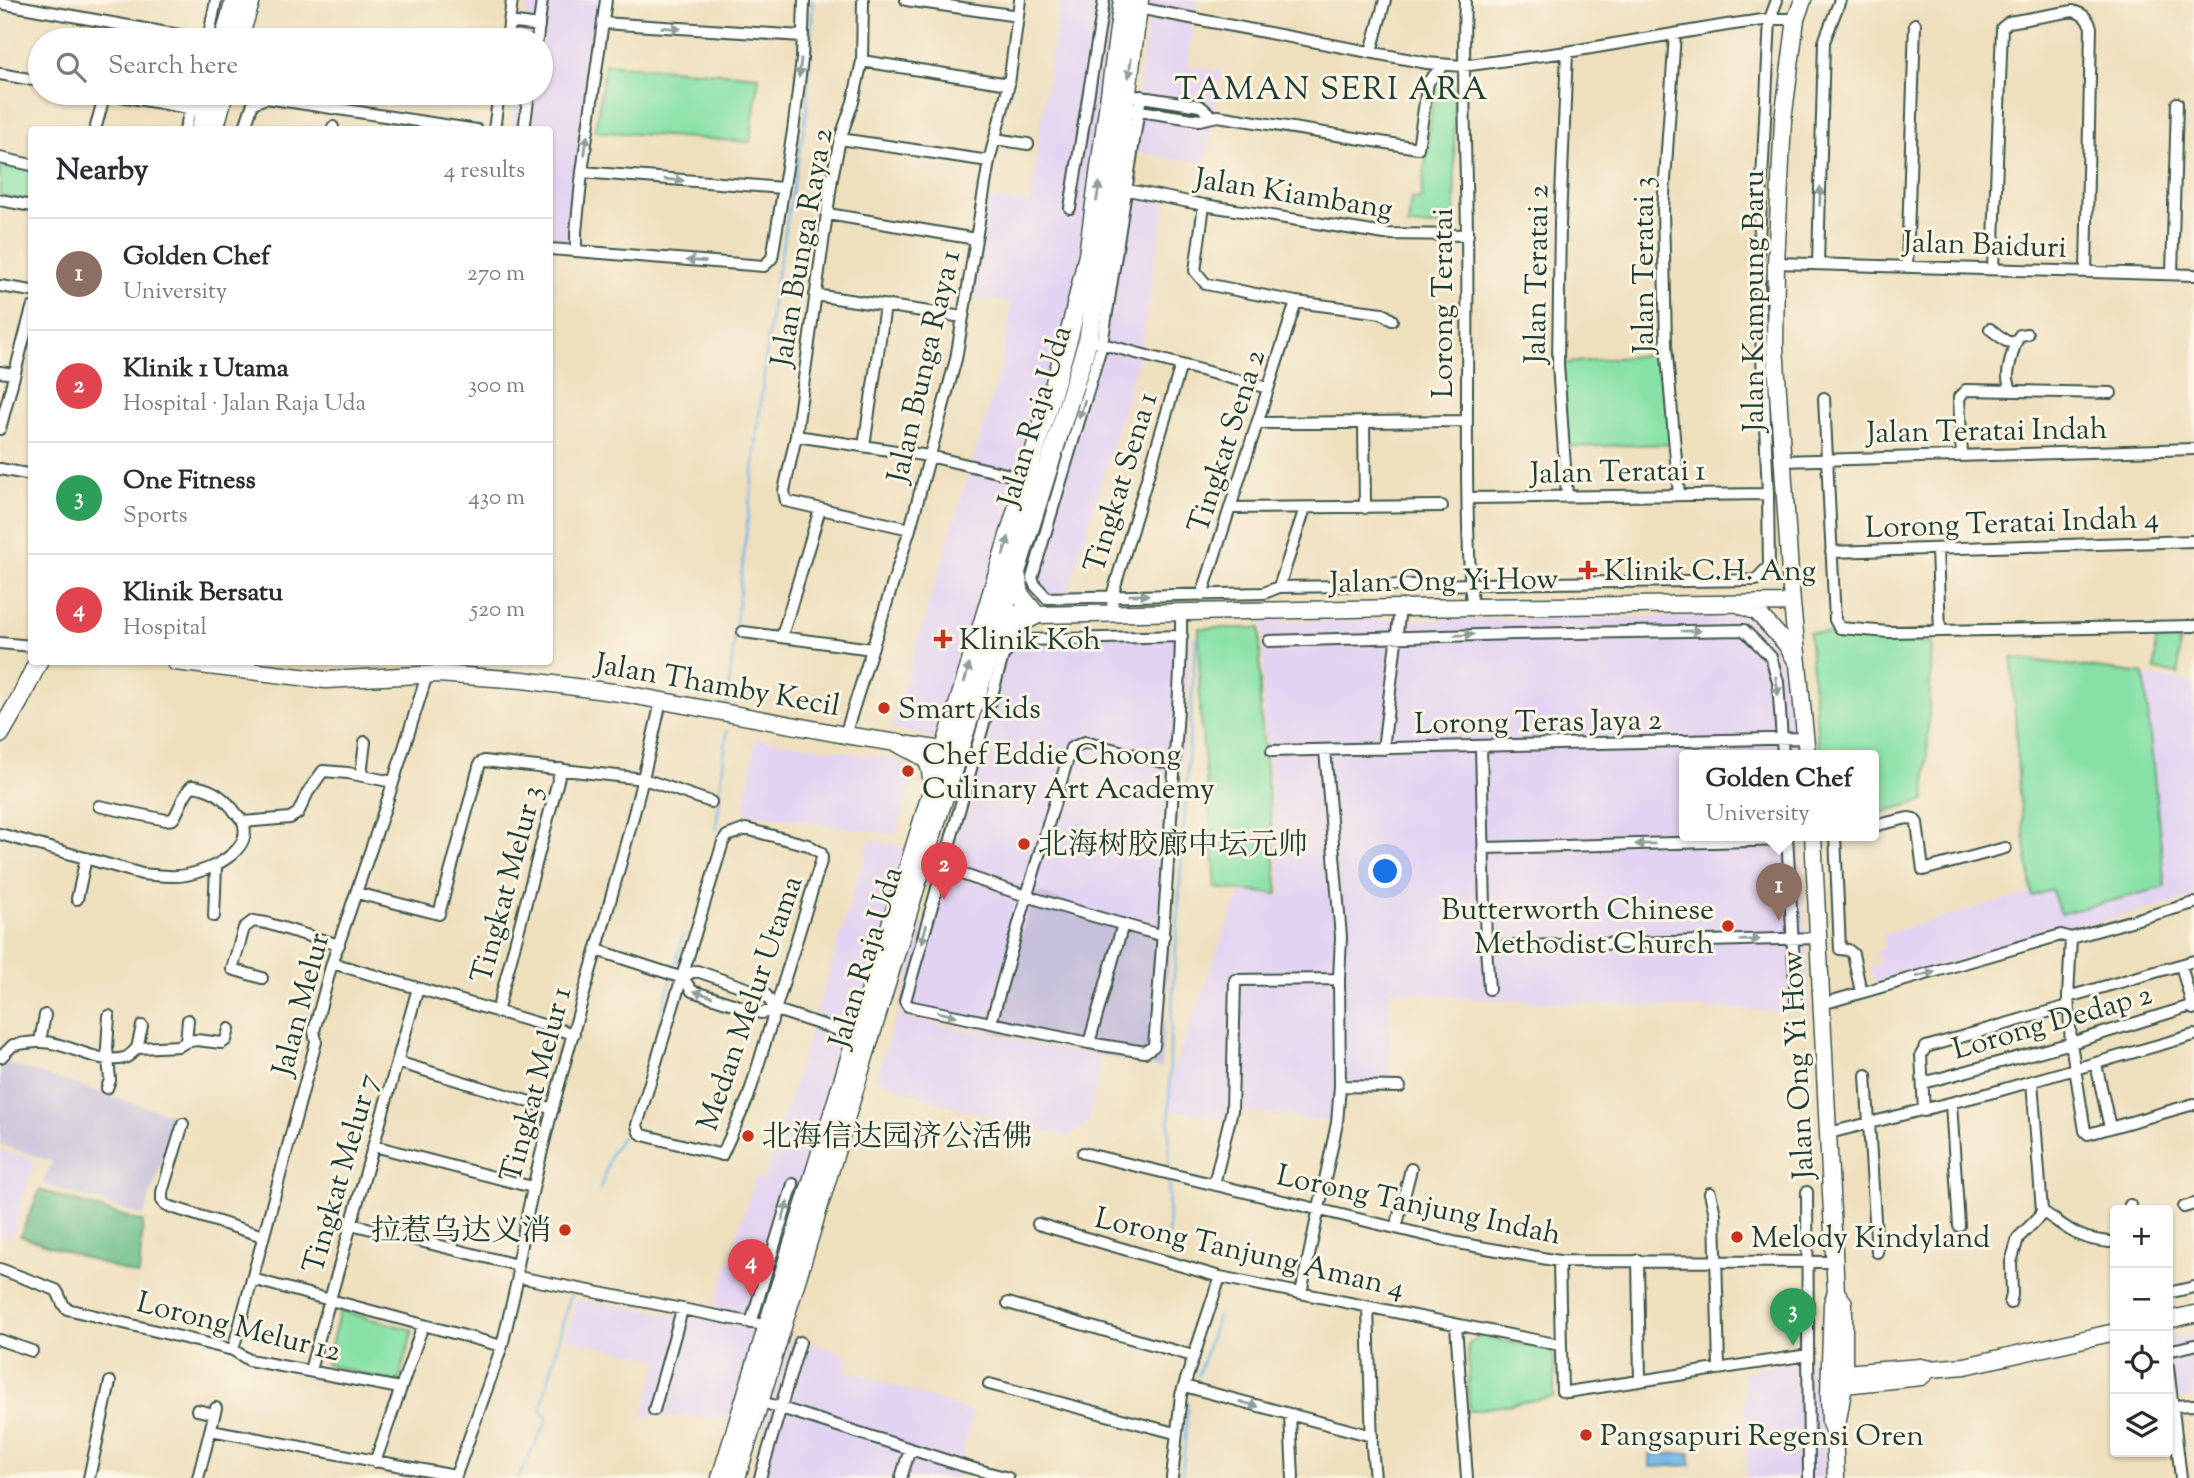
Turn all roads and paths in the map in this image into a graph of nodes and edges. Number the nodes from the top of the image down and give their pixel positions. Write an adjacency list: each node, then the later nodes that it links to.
1 (216, 0): 28 (street)
2 (235, 0): 29 (main road)
3 (251, 0): 30 (main road)
4 (512, 0): 23 (street)
5 (542, 0): 26 (street)
6 (607, 0): 24 (street)
7 (804, 0): 33 (street)
8 (863, 0): 36 (street, Jalan Bunga Raya 2)
9 (906, 0): 20 (street)
10 (1020, 0): 20 (street, Jalan Bunga Raya 1)
11 (1104, 0): 74 (street)
12 (1385, 0): 34 (street)
13 (1465, 0): 38 (street, Lorong Teratai)
14 (1777, 0): 21 (street, Jalan Ong Yi How)
15 (1803, 0): 22 (main road, Jalan Kampung Baru)
16 (1840, 0): 82 (street, one-way to 16)
17 (0, 3): 27 (street)
18 (1133, 3): 34 (street); 42 (main road, Jalan Raja Uda, one-way to 42); 80 (main road, Jalan Raja Uda, one-way to 18)
19 (2076, 9): 84 (street); 85 (street)
20 (1018, 16): 41 (street, Jalan Bunga Raya 1)
21 (1770, 19): 22 (street); 32 (street); 123 (street, Jalan Ong Yi How)
22 (1796, 19): 81 (main road, Jalan Kampung Baru)
23 (509, 22): 26 (street); 31 (street)
24 (603, 23): 33 (street, one-way to 33); 68 (street, one-way to 24)
25 (1915, 24): 83 (street)
26 (538, 26)
27 (141, 28)
28 (210, 28)
29 (227, 28)
30 (243, 28)
31 (508, 28)
32 (1675, 34): 35 (street); 124 (street, Jalan Teratai 3)
33 (803, 36): 69 (street, one-way to 69)
34 (1371, 52): 37 (street)
35 (1567, 52): 38 (street); 125 (street, Jalan Teratai 2)
36 (862, 61): 41 (street); 62 (street, Jalan Bunga Raya 2)
37 (1444, 65): 38 (street); 42 (street)
38 (1462, 66): 76 (street, Lorong Teratai)
39 (0, 74): 40 (street)
40 (28, 79)
41 (1009, 84): 63 (street, Jalan Bunga Raya 1)
42 (1133, 103): 70 (main road, Jalan Raja Uda)
43 (2177, 103): 86 (street)
44 (102, 105): 54 (street)
45 (171, 105): 53 (street)
46 (197, 105): 53 (street)
47 (201, 105): 53 (main road)
48 (221, 105): 57 (main road)
49 (252, 105): 58 (street)
50 (312, 105): 59 (street)
51 (497, 105): 60 (street)
52 (527, 105): 61 (street)
53 (198, 110): 55 (street); 56 (main road)
54 (96, 126)
55 (188, 126)
56 (200, 126)
57 (215, 126)
58 (245, 126)
59 (451, 126)
60 (495, 126)
61 (525, 126)
62 (841, 139): 66 (street); 75 (street, Jalan Bunga Raya 2)
63 (995, 139): 64 (street); 66 (street, Jalan Bunga Raya 1)
64 (1028, 144)
65 (0, 159): 67 (street)
66 (989, 161): 77 (street, Jalan Bunga Raya 1)
67 (28, 164)
68 (582, 172): 69 (street, one-way to 69); 79 (street)
69 (783, 188): 79 (street, one-way to 79)
70 (1121, 189): 73 (street, Jalan Kiambang); 80 (main road, Jalan Raja Uda); 98 (street, Jalan Raja Uda)
71 (0, 200): 72 (street)
72 (28, 205)
73 (1204, 205): 76 (street, Jalan Kiambang); 91 (street)
74 (1070, 208)
75 (828, 214): 77 (street); 90 (street, Jalan Bunga Raya 2)
76 (1468, 235): 109 (street, Lorong Teratai)
77 (976, 239): 93 (street, Jalan Bunga Raya 1)
78 (553, 249): 79 (street)
79 (576, 251)
80 (1095, 261): 98 (main road, Jalan Raja Uda); 122 (main road, Jalan Raja Uda)
81 (1776, 263): 82 (street, Jalan Baiduri); 119 (main road, Jalan Kampung Baru)
82 (1818, 264): 83 (street, Jalan Baiduri)
83 (1907, 267): 84 (street, Jalan Baiduri)
84 (1993, 269): 85 (street, Jalan Baiduri)
85 (2086, 272): 86 (street, Jalan Baiduri)
86 (2172, 274): 87 (street, Jalan Baiduri)
87 (2194, 275)
88 (0, 286): 89 (street)
89 (28, 290)
90 (815, 295): 92 (street); 113 (street, Jalan Bunga Raya 2)
91 (1296, 302): 94 (street); 104 (street, Tingkat Sena 2)
92 (885, 306): 93 (street); 114 (street)
93 (963, 317): 116 (street, Jalan Bunga Raya 1)
94 (1392, 320)
95 (28, 323): 102 (street)
96 (1990, 330): 99 (street)
97 (2027, 334): 99 (street)
98 (1095, 342): 100 (street); 136 (main road, Jalan Raja Uda, one-way to 136)
99 (2014, 343): 103 (street)
100 (1181, 365): 104 (street); 141 (street, Tingkat Sena 1)
101 (0, 372): 102 (street)
102 (14, 374): 112 (street)
103 (2007, 377): 105 (street); 106 (street)
104 (1268, 388): 111 (street, Tingkat Sena 2)
105 (1994, 391): 106 (street); 117 (street)
106 (2011, 391): 107 (street)
107 (2111, 393)
108 (1824, 398): 118 (street)
109 (1466, 421): 110 (street); 126 (street, Lorong Teratai)
110 (1364, 422): 111 (street); 130 (street)
111 (1257, 423): 128 (street, Tingkat Sena 2)
112 (0, 429)
113 (796, 436): 114 (street); 131 (street, Jalan Bunga Raya 2)
114 (864, 446): 116 (street)
115 (2194, 449): 117 (street, Jalan Teratai Indah)
116 (929, 456): 122 (street); 132 (street, Jalan Bunga Raya 1)
117 (1962, 456): 118 (street, Jalan Teratai Indah)
118 (1826, 459): 119 (street, Jalan Teratai Indah); 135 (street)
119 (1782, 461): 142 (main road, Jalan Kampung Baru)
120 (0, 469): 121 (street)
121 (28, 474)
122 (1027, 479): 147 (main road, Jalan Raja Uda, one-way to 122)
123 (1768, 494): 124 (street, Jalan Teratai 1); 137 (street, Jalan Ong Yi How)
124 (1679, 495): 125 (street, Jalan Teratai 1)
125 (1567, 496): 126 (street, Jalan Teratai 1)
126 (1469, 498): 137 (street, Lorong Teratai)
127 (1442, 506): 130 (street)
128 (1230, 508): 129 (street); 140 (street, Tingkat Sena 2)
129 (1305, 508): 130 (street); 138 (street)
130 (1365, 508)
131 (820, 509): 132 (street); 154 (street)
132 (910, 529): 161 (street, Jalan Bunga Raya 1)
133 (2194, 541): 134 (street, Lorong Teratai Indah 4)
134 (1937, 549): 135 (street, Lorong Teratai Indah 4); 152 (street)
135 (1831, 552): 152 (street)
136 (1024, 575): 141 (street, Jalan Ong Yi How); 147 (main road, Jalan Raja Uda); 150 (main road)
137 (1470, 584): 138 (street, Jalan Ong Yi How); 144 (street, Lorong Teratai)
138 (1279, 587): 139 (street, Jalan Ong Yi How)
139 (1264, 593): 140 (street, Jalan Ong Yi How); 146 (street)
140 (1202, 595): 141 (street, Jalan Ong Yi How, one-way to 140)
141 (1112, 596): 149 (street, Tingkat Sena 1)
142 (1792, 603): 143 (main road, Jalan Ong Yi How); 164 (main road)
143 (1736, 604): 144 (main road, Jalan Ong Yi How); 164 (main road)
144 (1472, 607): 145 (main road, Jalan Ong Yi How)
145 (1400, 608): 146 (main road, Jalan Ong Yi How); 156 (street)
146 (1264, 611): 148 (main road, Jalan Ong Yi How)
147 (994, 613): 150 (main road, Jalan Ong Yi How); 160 (main road, Jalan Raja Uda); 178 (main road, Jalan Raja Uda, one-way to 147)
148 (1181, 613): 149 (main road, Jalan Ong Yi How); 155 (street)
149 (1112, 614): 150 (main road, Jalan Ong Yi How)
150 (1036, 615): 160 (main road)
151 (2194, 626): 152 (street)
152 (1940, 631)
153 (743, 632): 154 (street)
154 (782, 636): 161 (street)
155 (1182, 636): 180 (street); 200 (street)
156 (1396, 638): 157 (street, Jalan Ong Yi How); 170 (street, Jalan Ong Yi How, one-way to 170); 175 (street)
157 (1269, 641)
158 (0, 643): 159 (street)
159 (28, 646)
160 (991, 648): 178 (main road, Jalan Raja Uda)
161 (872, 649): 169 (street, Jalan Bunga Raya 1)
162 (37, 665): 168 (main road)
163 (200, 665): 165 (main road, Jalan Thamby Kecil)
164 (1799, 667): 174 (main road)
165 (409, 669): 166 (main road, Jalan Thamby Kecil)
166 (427, 675): 167 (main road, Jalan Thamby Kecil); 184 (street, Jalan Melur)
167 (662, 701): 169 (main road, Jalan Thamby Kecil); 183 (street, Tingkat Melur 1)
168 (0, 734)
169 (845, 735): 172 (main road, Jalan Thamby Kecil)
170 (1782, 739): 173 (street, Lorong Teras Jaya 2); 174 (street, Lorong Teras Jaya 2); 177 (street, Jalan Ong Yi How)
171 (365, 742): 182 (street)
172 (898, 743): 178 (main road, Jalan Thamby Kecil); 185 (main road)
173 (1480, 747): 175 (street, Lorong Teras Jaya 2); 195 (street)
174 (1806, 747)
175 (1382, 749): 176 (street, Lorong Teras Jaya 2)
176 (1325, 750): 179 (street, Lorong Teras Jaya 2); 220 (street)
177 (1783, 750)
178 (952, 751): 185 (main road, Jalan Raja Uda); 197 (main road, Jalan Raja Uda)
179 (1272, 751)
180 (1174, 765): 202 (street); 207 (street)
181 (561, 769): 183 (street); 201 (street); 229 (street, Tingkat Melur 3)
182 (361, 775): 184 (street); 188 (street)
183 (644, 779): 186 (street); 214 (street, Tingkat Melur 1)
184 (393, 782): 201 (street, Jalan Melur)
185 (932, 790): 197 (main road, Jalan Raja Uda)
186 (711, 802)
187 (99, 806): 188 (street)
188 (243, 822): 199 (street)
189 (1879, 825): 196 (street)
190 (0, 834): 198 (street)
191 (1696, 841): 195 (street, one-way to 195)
192 (1787, 841): 209 (street, Jalan Ong Yi How)
193 (1814, 841): 210 (main road, Jalan Ong Yi How)
194 (1838, 841): 213 (street)
195 (1483, 848): 212 (street)
196 (2005, 848)
197 (918, 857): 200 (street); 238 (main road, Jalan Raja Uda); 330 (main road, Jalan Raja Uda)
198 (86, 858): 199 (street); 203 (street)
199 (216, 866): 205 (street)
200 (942, 868): 202 (street); 233 (street, one-way to 233)
201 (357, 893): 211 (street, Jalan Melur)
202 (1027, 895): 206 (street); 233 (street)
203 (77, 899)
204 (2194, 903): 208 (street)
205 (214, 916)
206 (1123, 924): 207 (street); 241 (street)
207 (1164, 936): 241 (street)
208 (2071, 938): 223 (street, one-way to 208); 224 (street)
209 (1793, 939): 210 (street); 212 (street, one-way to 209); 225 (street, Jalan Ong Yi How)
210 (1819, 944): 213 (street); 226 (main road, Jalan Ong Yi How)
211 (339, 945): 216 (street, Jalan Melur); 219 (street)
212 (1486, 947): 222 (street)
213 (1840, 949): 223 (street)
214 (597, 950): 218 (street); 236 (street, Tingkat Melur 1)
215 (2194, 961): 217 (street)
216 (332, 963): 221 (street); 277 (street, Jalan Melur)
217 (2181, 965): 224 (street); 227 (street)
218 (676, 976): 228 (street, one-way to 218); 228 (street); 228 (street, Medan Melur Utama); 228 (street, Medan Melur Utama)
219 (262, 978)
220 (1339, 979): 252 (street); 267 (street)
221 (418, 988): 229 (street); 246 (street, Tingkat Melur 7)
222 (1489, 989)
223 (1861, 992): 226 (street)
224 (2068, 1002): 242 (street); 251 (street)
225 (1796, 1003)
226 (1822, 1004): 262 (main road, Jalan Ong Yi How)
227 (2193, 1007): 242 (street, Lorong Dedap 2)
228 (776, 1010): 238 (street)
229 (498, 1012): 236 (street)
230 (45, 1015): 239 (street)
231 (109, 1016): 245 (street)
232 (188, 1020): 240 (street)
233 (991, 1023): 241 (street)
234 (142, 1026): 243 (street)
235 (229, 1029): 240 (street)
236 (574, 1034): 257 (street, Tingkat Melur 1)
237 (2194, 1035): 247 (street)
238 (857, 1036): 305 (main road, Jalan Raja Uda)
239 (40, 1041): 244 (street); 245 (street)
240 (186, 1042): 243 (street)
241 (1089, 1043)
242 (2071, 1043): 248 (street); 251 (street, Lorong Dedap 2)
243 (137, 1048): 245 (street)
244 (1, 1056)
245 (108, 1059): 254 (street)
246 (397, 1062): 257 (street); 263 (street, Tingkat Melur 7)
247 (2096, 1064): 248 (street); 261 (street)
248 (2076, 1069): 250 (street); 261 (street)
249 (1866, 1075): 260 (street)
250 (2032, 1081): 255 (street); 272 (street)
251 (1923, 1083): 258 (street)
252 (1340, 1086): 253 (street); 271 (street)
253 (1400, 1087)
254 (107, 1088)
255 (1951, 1103): 258 (street); 275 (street)
256 (2194, 1104): 261 (street)
257 (553, 1109): 268 (street, Tingkat Melur 1)
258 (1924, 1111): 260 (street)
259 (183, 1124): 277 (street)
260 (1870, 1124): 262 (street); 279 (street)
261 (2110, 1128)
262 (1829, 1133): 284 (main road, Jalan Ong Yi How)
263 (373, 1146): 268 (street); 273 (street, Tingkat Melur 7)
264 (1083, 1153): 267 (street, Lorong Tanjung Indah)
265 (1411, 1169): 276 (street)
266 (793, 1184): 302 (street, one-way to 266)
267 (1214, 1184): 271 (street, Lorong Tanjung Indah)
268 (531, 1188): 285 (street, Tingkat Melur 1)
269 (1807, 1192): 283 (street)
270 (1710, 1193): 282 (street)
271 (1319, 1210): 276 (street, Lorong Tanjung Indah); 293 (street)
272 (2042, 1211): 278 (street); 296 (street)
273 (351, 1224): 285 (street); 294 (street, Tingkat Melur 7)
274 (1038, 1224): 287 (street, Lorong Tanjung Aman 4)
275 (1959, 1226)
276 (1396, 1228): 281 (street, Lorong Tanjung Indah)
277 (263, 1236): 289 (street, Jalan Melur)
278 (2110, 1242)
279 (1877, 1252)
280 (1638, 1260): 281 (street, Lorong Tanjung Indah); 282 (street, Lorong Tanjung Indah); 323 (street)
281 (1559, 1261): 309 (street)
282 (1716, 1261): 283 (street, Lorong Tanjung Indah); 318 (street)
283 (1809, 1262): 284 (street, Lorong Tanjung Indah); 316 (street)
284 (1834, 1262): 291 (main road, Jalan Ong Yi How)
285 (517, 1265): 288 (street, Tingkat Melur 1)
286 (0, 1269): 312 (street, Lorong Melur 12)
287 (1220, 1277): 293 (street, Lorong Tanjung Aman 4); 317 (street)
288 (518, 1278): 298 (street); 311 (street, Tingkat Melur 1)
289 (252, 1279): 294 (street); 312 (street, Jalan Melur)
290 (2194, 1287): 292 (street)
291 (1836, 1292): 301 (main road, Jalan Ong Yi How); 313 (main road, Jalan Ong Yi How)
292 (2173, 1292)
293 (1301, 1293): 297 (street, Lorong Tanjung Aman 4)
294 (330, 1300): 304 (street); 320 (street, Tingkat Melur 7)
295 (1008, 1303): 317 (street)
296 (2010, 1303)
297 (1368, 1307): 303 (street, Lorong Tanjung Aman 4); 339 (street)
298 (682, 1310): 302 (street); 335 (street)
299 (2194, 1314): 300 (main road)
300 (2173, 1319)
301 (1844, 1320): 321 (main road); 322 (main road, Jalan Ong Yi How)
302 (751, 1323): 305 (street)
303 (1454, 1324): 309 (street, Lorong Tanjung Aman 4); 354 (street)
304 (423, 1325): 311 (street); 328 (street)
305 (769, 1326): 347 (main road, Jalan Raja Uda)
306 (2110, 1333): 319 (main road)
307 (0, 1340): 314 (street)
308 (800, 1342): 333 (street)
309 (1560, 1345): 323 (street)
310 (2194, 1345): 315 (street)
311 (502, 1346): 344 (street, Tingkat Melur 1)
312 (233, 1350): 320 (street, Lorong Melur 12)
313 (1830, 1350): 322 (main road); 329 (main road, Jalan Ong Yi How)
314 (32, 1351)
315 (2173, 1351)
316 (1808, 1355): 318 (street); 355 (street)
317 (1193, 1356): 327 (street)
318 (1719, 1369): 323 (street)
319 (1930, 1369): 321 (main road); 326 (main road)
320 (310, 1370): 328 (street, Lorong Melur 12)
321 (1886, 1370): 322 (main road)
322 (1842, 1379): 326 (main road); 329 (main road, Jalan Ong Yi How)
323 (1640, 1381)
324 (110, 1382): 345 (street)
325 (989, 1384): 338 (street)
326 (1864, 1384): 329 (main road)
327 (1184, 1386): 336 (street, one-way to 336); 338 (street)
328 (400, 1388): 342 (street)
329 (1834, 1398): 356 (main road)
330 (759, 1401): 333 (street); 341 (main road, Jalan Raja Uda)
331 (2194, 1405): 332 (street)
332 (2173, 1406): 357 (street)
333 (781, 1408): 340 (street); 343 (street)
334 (197, 1410): 337 (street)
335 (654, 1410)
336 (1290, 1416): 339 (street); 352 (street)
337 (211, 1430): 342 (street); 346 (street)
338 (1175, 1433): 351 (street)
339 (1372, 1436): 353 (street)
340 (910, 1449): 349 (street); 350 (street)
341 (742, 1460): 343 (street); 348 (main road, Jalan Raja Uda)
342 (375, 1462): 344 (street)
343 (762, 1472)
344 (455, 1477)
345 (89, 1478)
346 (198, 1478)
347 (721, 1478)
348 (736, 1478)
349 (901, 1478)
350 (1008, 1478)
351 (1172, 1478)
352 (1293, 1478)
353 (1374, 1478)
354 (1467, 1478)
355 (1809, 1478)
356 (1836, 1478)
357 (2181, 1478)

